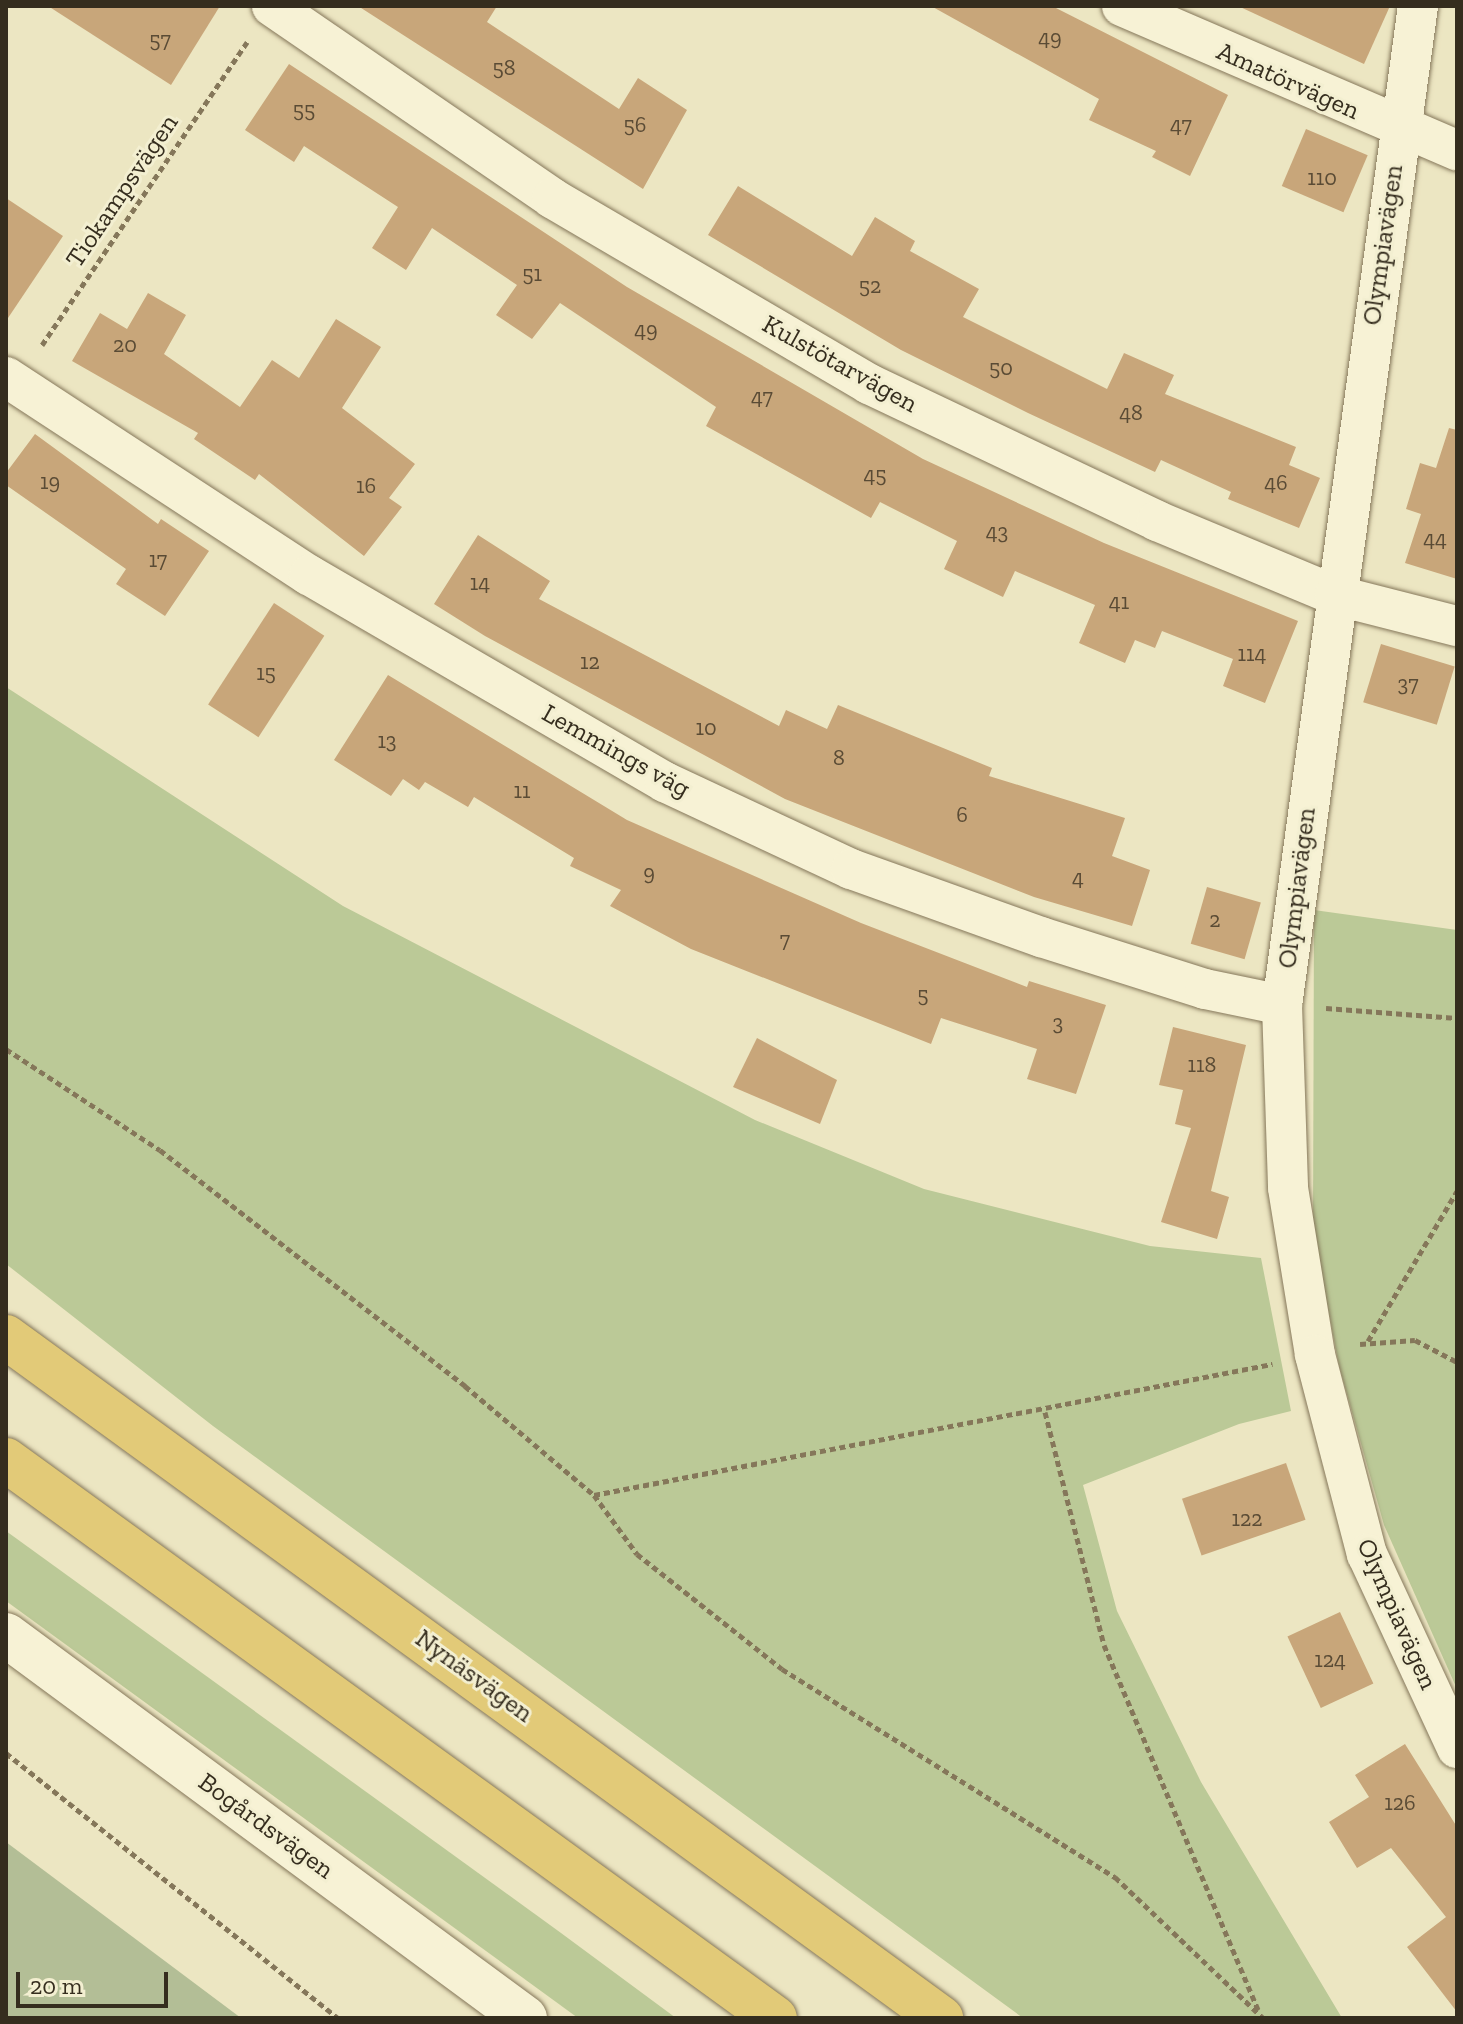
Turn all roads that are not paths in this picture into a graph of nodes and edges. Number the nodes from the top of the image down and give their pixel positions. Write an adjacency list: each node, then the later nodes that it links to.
1 (1122, 6): 4 (street, Amatörvägen)
2 (1418, 6): 4 (street, Olympiavägen)
3 (263, 19): 7 (street, Kulstötarvägen)
4 (1400, 130): 5 (street, Amatörvägen); 7 (street, Olympiavägen)
5 (1457, 150)
6 (11, 380): 9 (street, Lemmings väg)
7 (1335, 595): 8 (street, Kulstötarvägen); 9 (street, Olympiavägen)
8 (1457, 626)
9 (1282, 1005): 13 (street, Olympiavägen)
10 (6, 1337): 16 (highway, Nynäsvägen)
11 (6, 1460): 15 (highway)
12 (6, 1635): 14 (street, Bogårdsvägen)
13 (1457, 1748)
14 (525, 2018)
15 (775, 2018)
16 (941, 2018)

